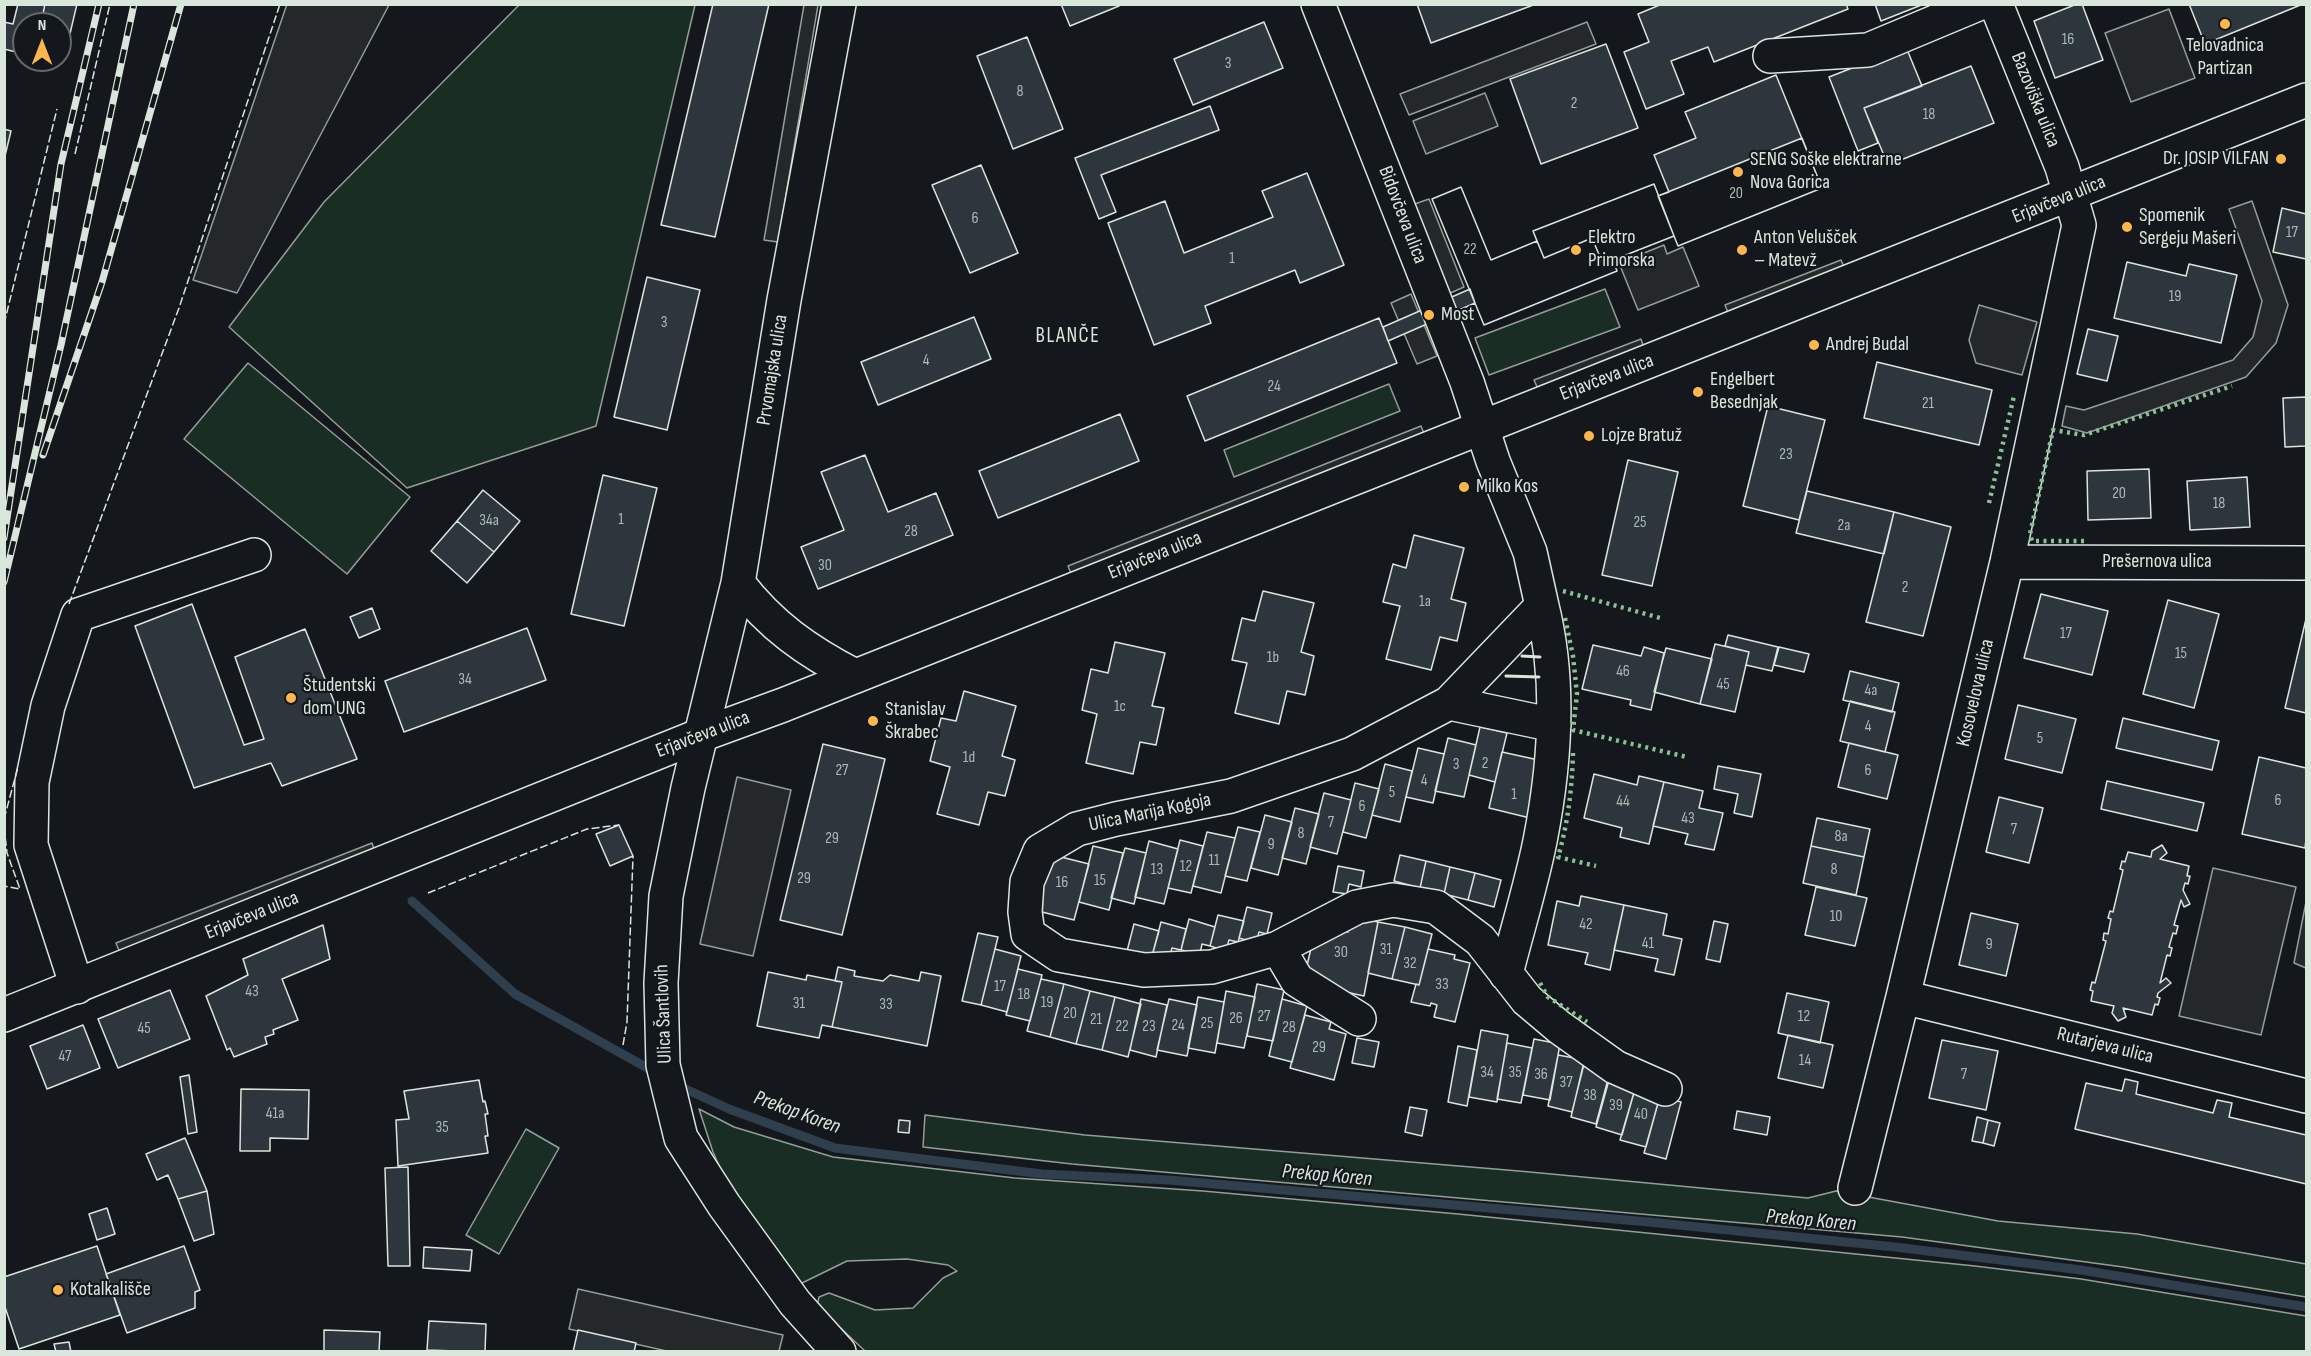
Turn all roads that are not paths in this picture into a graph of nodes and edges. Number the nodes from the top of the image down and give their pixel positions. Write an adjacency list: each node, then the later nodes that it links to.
1 (838, 4): 12 (street, Prvomajska ulica)
2 (1318, 4): 8 (street, Bidovčeva ulica)
3 (1978, 4): 5 (street)
4 (1996, 4): 7 (street, Bazoviška ulica)
5 (1770, 56)
6 (2307, 100): 7 (street, Erjavčeva ulica)
7 (2071, 196): 8 (street, Erjavčeva ulica); 10 (street, Kosovelova ulica)
8 (1481, 427): 13 (street); 14 (street, Erjavčeva ulica)
9 (254, 555): 20 (street)
10 (2007, 562): 11 (street, Prešernova ulica); 21 (street, Kosovelova ulica)
11 (2307, 563)
12 (738, 583): 14 (street); 17 (street, Prvomajska ulica)
13 (1542, 606): 15 (street, Ulica Marija Kogoja); 16 (street)
14 (855, 676): 17 (street, Erjavčeva ulica)
15 (1449, 703): 16 (street); 18 (street, Ulica Marija Kogoja)
16 (1554, 725): 19 (street)
17 (701, 735): 20 (street, Erjavčeva ulica); 27 (street, Ulica Šantlovih)
18 (1278, 948): 19 (street, Ulica Marija Kogoja); 23 (street)
19 (1506, 974): 24 (street, Ulica Marija Kogoja)
20 (77, 987): 22 (street, Erjavčeva ulica)
21 (1903, 997): 25 (street, Rutarjeva ulica); 26 (street, Kosovelova ulica)
22 (4, 1015)
23 (1359, 1019)
24 (1665, 1089)
25 (2307, 1096)
26 (1855, 1188)
27 (839, 1352)

